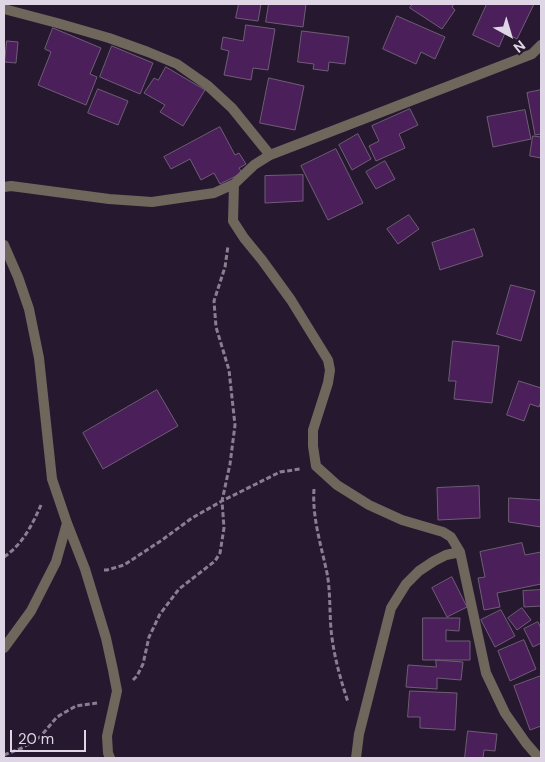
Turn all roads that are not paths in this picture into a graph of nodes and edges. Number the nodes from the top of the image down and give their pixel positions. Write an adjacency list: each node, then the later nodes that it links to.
1 (4, 9): 3 (street)
2 (541, 45): 3 (street)
3 (270, 155): 4 (street)
4 (234, 184): 5 (street); 8 (street)
5 (4, 188)
6 (4, 245): 7 (street)
7 (67, 523): 9 (street); 10 (street)
8 (460, 552): 11 (street); 12 (street)
9 (4, 648)
10 (110, 758)
11 (356, 758)
12 (539, 758)

